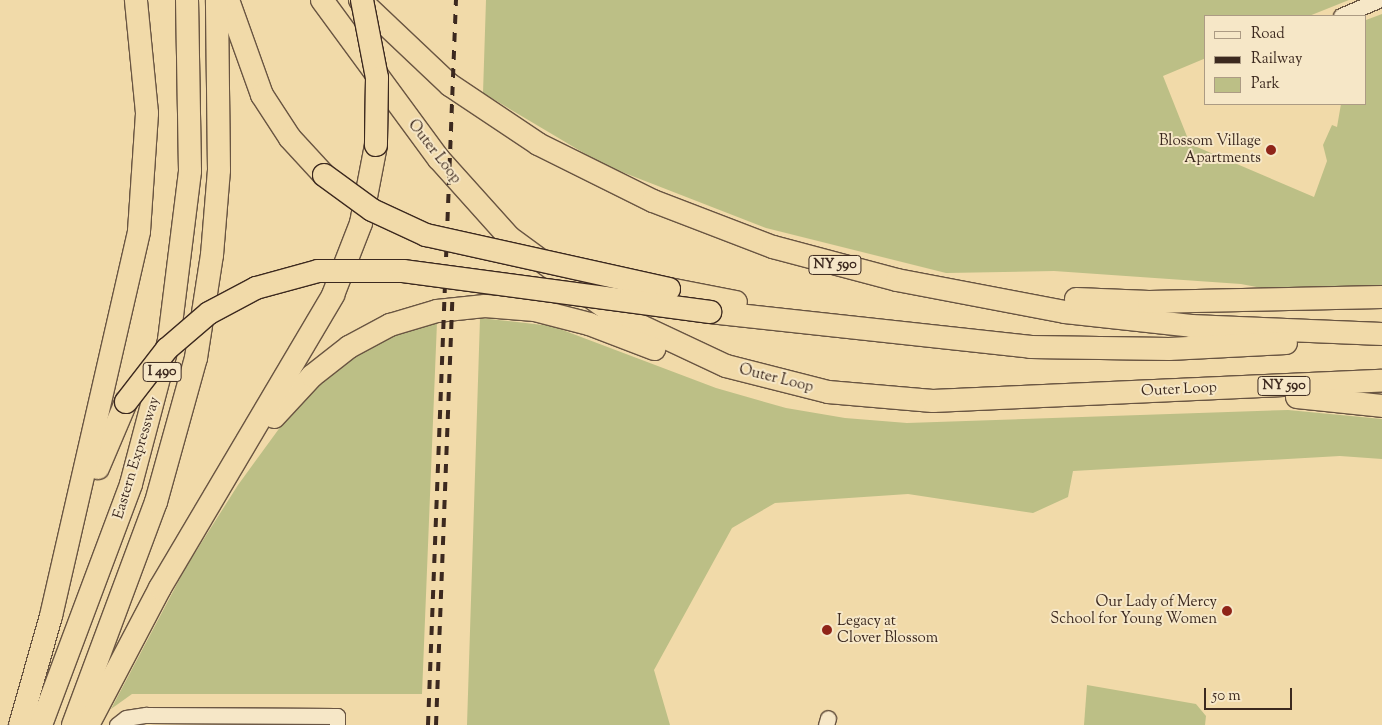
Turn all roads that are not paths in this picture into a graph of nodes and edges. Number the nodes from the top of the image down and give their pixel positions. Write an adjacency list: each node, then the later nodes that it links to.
1 (136, 0): 18 (highway)
2 (187, 0): 21 (highway, Eastern Expressway / I 490)
3 (217, 0): 22 (highway, Eastern Expressway / I 490)
4 (228, 0): 11 (highway, bridge)
5 (321, 0): 14 (highway, Outer Loop / NY 590)
6 (361, 0): 9 (highway, NY 590); 17 (highway, bridge)
7 (1378, 0): 8 (street)
8 (1343, 15)
9 (875, 275): 10 (highway); 12 (highway, NY 590)
10 (1382, 297)
11 (912, 335): 12 (highway); 18 (highway, bridge)
12 (1382, 336)
13 (1382, 381): 15 (highway, Outer Loop / NY 590)
14 (786, 384): 15 (highway, Outer Loop / NY 590); 17 (highway)
15 (1187, 390): 16 (highway)
16 (1382, 406)
17 (222, 485): 23 (highway)
18 (51, 616): 20 (highway)
19 (337, 720): 24 (street)
20 (20, 725)
21 (41, 725)
22 (73, 725)
23 (88, 725)
24 (117, 725)

